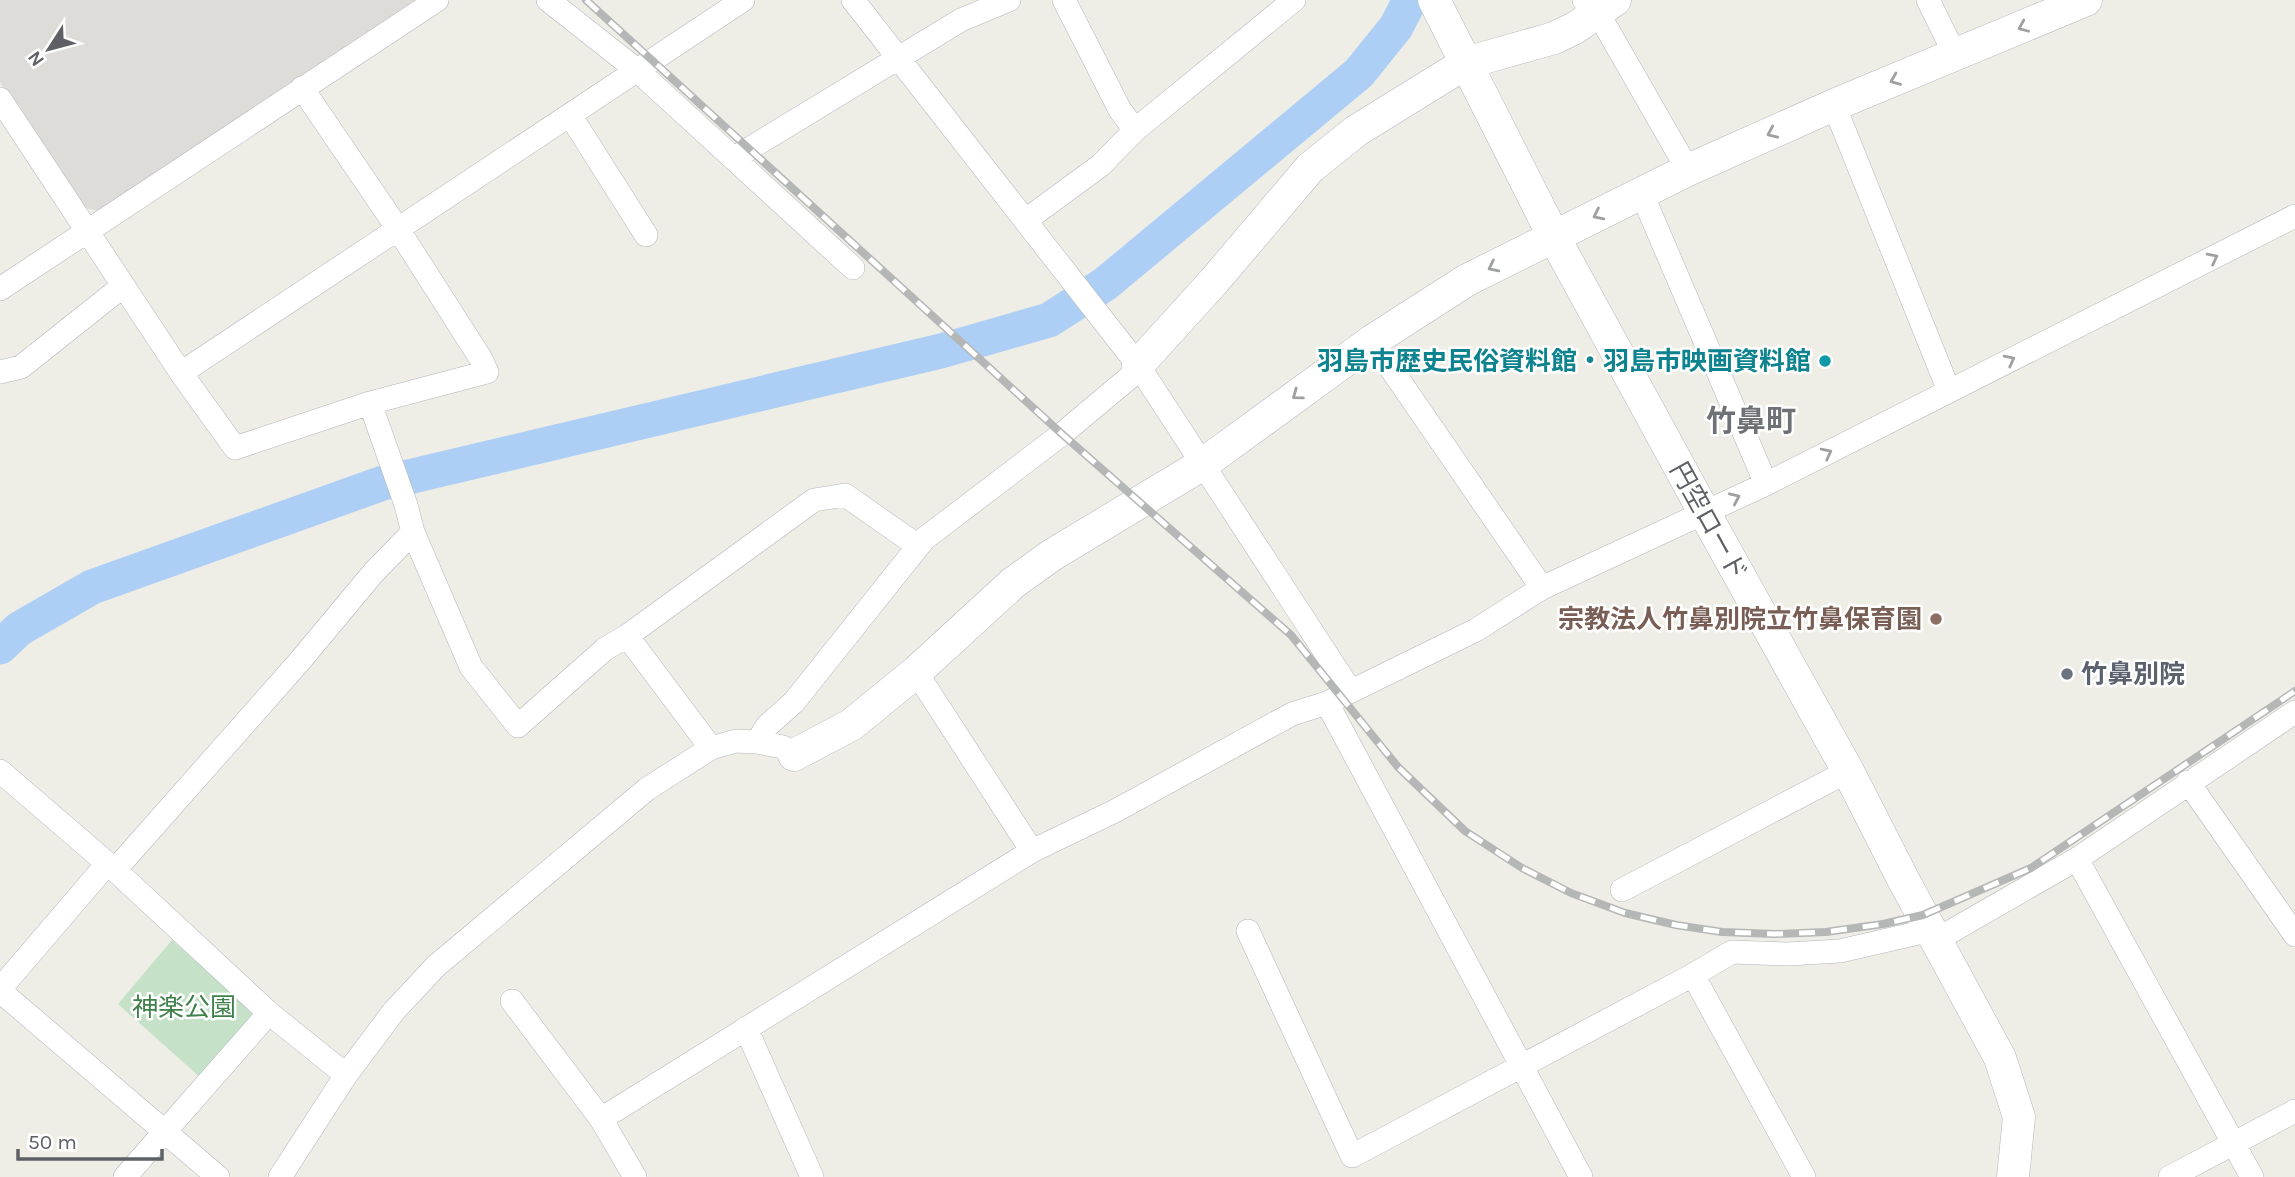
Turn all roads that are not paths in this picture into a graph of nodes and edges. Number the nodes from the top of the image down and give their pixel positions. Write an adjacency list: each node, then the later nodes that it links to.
1 (437, 0): 16 (street)
2 (548, 0): 15 (street)
3 (743, 0): 15 (street)
4 (853, 0): 13 (street)
5 (1009, 0): 13 (street)
6 (1064, 0): 20 (street)
7 (1928, 0): 12 (street)
8 (2086, 0): 12 (street, one-way to 12)
9 (1434, 1): 14 (street, 円空ロード)
10 (1287, 2): 20 (street)
11 (1599, 4): 14 (street); 22 (street)
12 (1955, 55): 18 (street, one-way to 18)
13 (898, 59): 21 (street); 25 (street)
14 (1466, 63): 29 (street, 円空ロード); 34 (street)
15 (638, 71): 19 (street); 21 (street)
16 (302, 88): 26 (street); 27 (street)
17 (0, 99): 27 (street)
18 (1835, 105): 22 (street, one-way to 22); 37 (street)
19 (570, 115): 26 (street); 28 (street)
20 (1135, 130): 25 (street)
21 (734, 158): 30 (street)
22 (1688, 170): 23 (street)
23 (1642, 194): 29 (street, one-way to 29); 40 (street)
24 (2295, 216): 37 (street, one-way to 24)
25 (1026, 220): 34 (street)
26 (398, 229): 36 (street); 38 (street)
27 (88, 230): 31 (street); 32 (street)
28 (646, 235)
29 (1554, 237): 33 (street, one-way to 33); 41 (street, 円空ロード)
30 (853, 268)
31 (122, 286): 35 (street); 36 (street)
32 (0, 289)
33 (1372, 341): 39 (street, one-way to 39); 44 (street)
34 (1138, 365): 39 (street); 43 (street)
35 (0, 372)
36 (181, 373): 38 (street)
37 (1949, 391): 40 (street, one-way to 37)
38 (370, 403): 42 (street)
39 (1203, 464): 46 (street); 47 (street)
40 (1766, 484): 41 (street, one-way to 40)
41 (1704, 512): 44 (street); 54 (street, 円空ロード)
42 (412, 532): 45 (street); 58 (street)
43 (918, 546): 45 (street); 50 (street)
44 (1542, 588): 47 (street)
45 (627, 636): 51 (street)
46 (916, 672): 52 (street); 56 (street)
47 (1350, 690): 48 (street)
48 (1327, 703): 56 (street); 68 (street)
49 (2295, 712): 55 (street)
50 (757, 742): 51 (street); 52 (street)
51 (710, 748): 69 (street)
52 (794, 755)
53 (0, 771): 58 (street)
54 (1848, 771): 59 (street); 61 (street, 円空ロード)
55 (2188, 782): 57 (street); 62 (street)
56 (1032, 851): 67 (street)
57 (2077, 859): 61 (street); 73 (street)
58 (111, 867): 64 (street); 66 (street)
59 (1622, 890)
60 (1248, 931): 68 (street)
61 (1934, 935): 63 (street); 81 (street, 円空ロード)
62 (2295, 935)
63 (1693, 975): 68 (street); 80 (street)
64 (0, 990): 72 (street)
65 (512, 1001): 71 (street)
66 (269, 1013): 69 (street); 72 (street)
67 (746, 1028): 71 (street); 78 (street)
68 (1522, 1066): 79 (street)
69 (346, 1075): 76 (street)
70 (2295, 1111): 73 (street)
71 (601, 1119): 77 (street)
72 (165, 1132): 74 (street); 75 (street)
73 (2235, 1144): 82 (street); 83 (street)
74 (125, 1177)
75 (218, 1177)
76 (280, 1177)
77 (635, 1177)
78 (812, 1177)
79 (1581, 1177)
80 (1804, 1177)
81 (2013, 1177)
82 (2170, 1177)
83 (2252, 1177)

